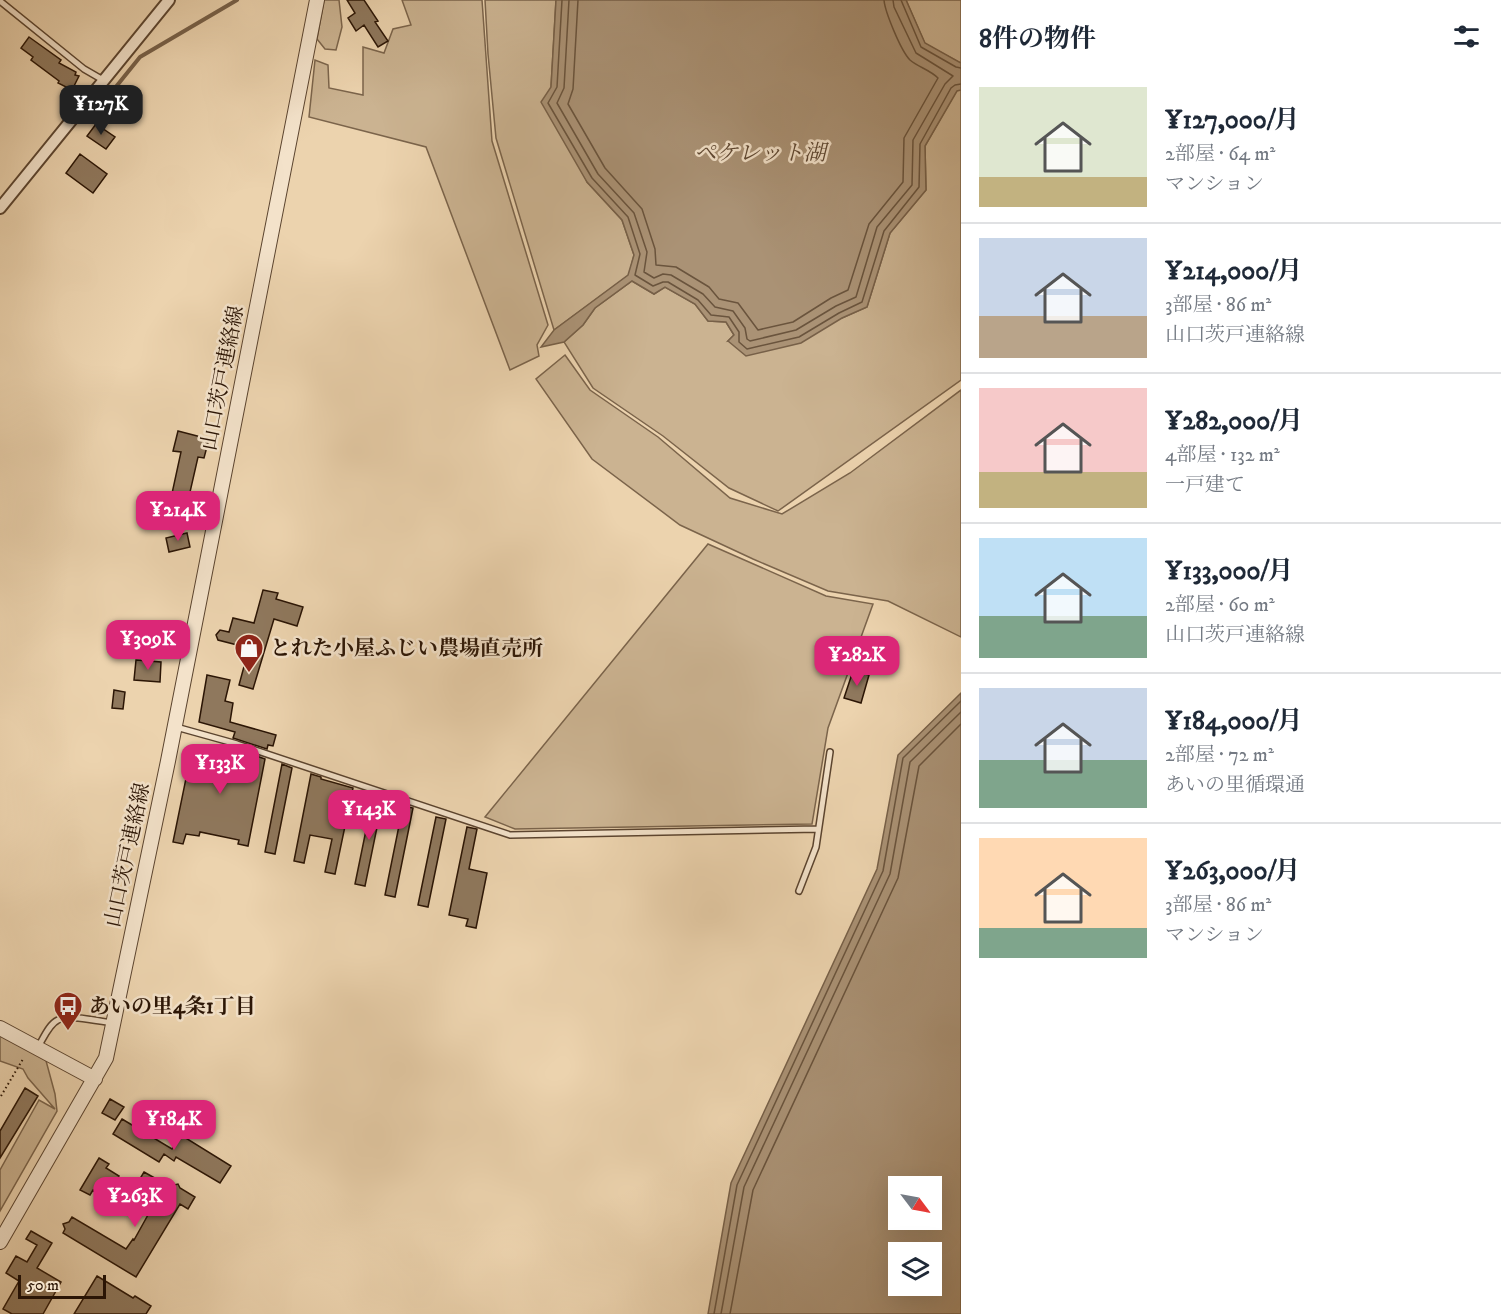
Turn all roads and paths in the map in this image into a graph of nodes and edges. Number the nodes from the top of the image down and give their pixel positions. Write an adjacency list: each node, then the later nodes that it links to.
1 (169, 0): 4 (street)
2 (317, 0): 6 (street, 山口茨戸連絡線)
3 (0, 1): 4 (lane)
4 (104, 80): 5 (street)
5 (0, 208)
6 (174, 727): 8 (lane); 10 (street, 山口茨戸連絡線)
7 (830, 752): 8 (lane)
8 (818, 829): 9 (lane)
9 (799, 891)
10 (113, 1023): 12 (lane); 14 (street, 山口茨戸連絡線)
11 (0, 1028): 12 (street)
12 (38, 1047): 14 (street)
13 (23, 1059): 15 (path)
14 (95, 1079): 16 (street, 山口茨戸連絡線)
15 (1, 1096)
16 (0, 1242)

